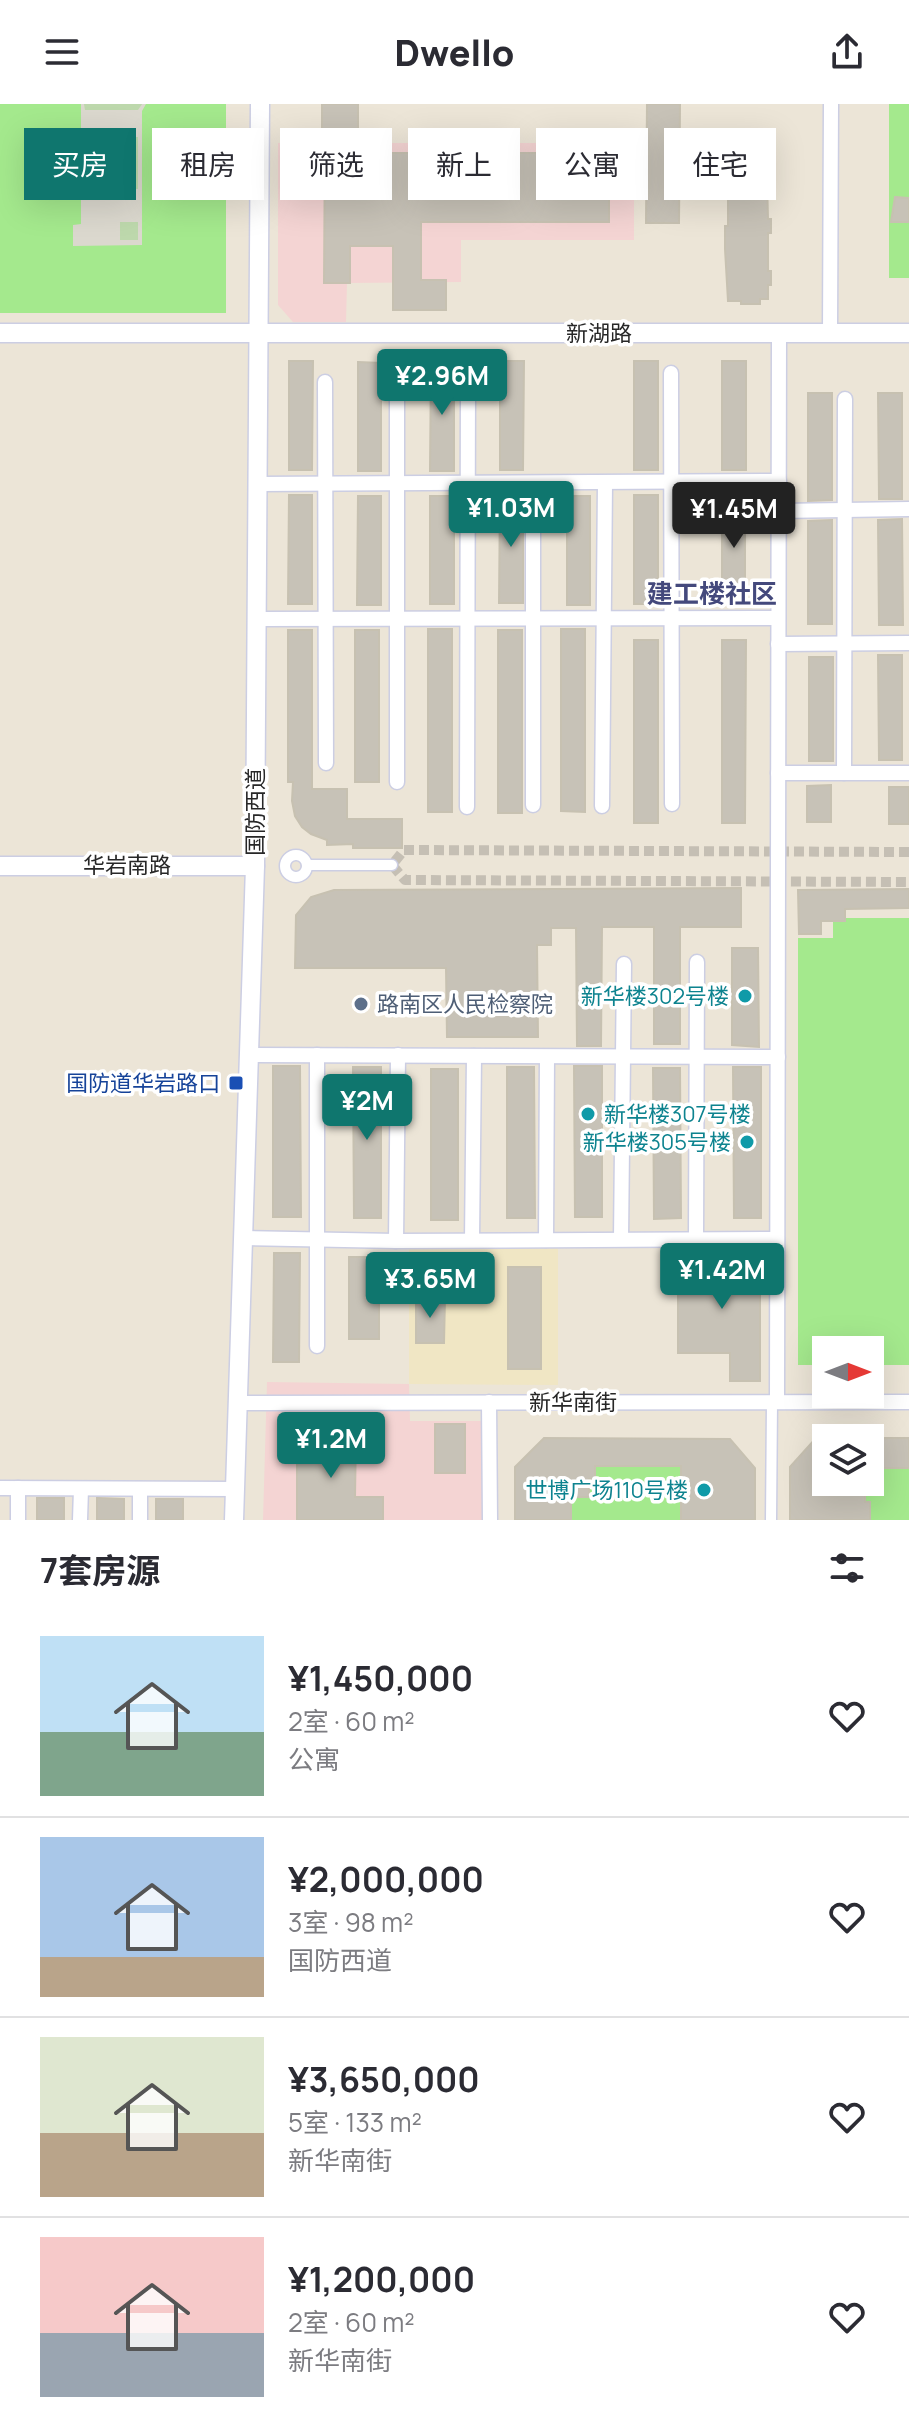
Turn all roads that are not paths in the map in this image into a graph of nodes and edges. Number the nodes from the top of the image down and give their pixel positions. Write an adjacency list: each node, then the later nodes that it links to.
1 (260, 104): 4 (street, 国防西道)
2 (831, 104): 5 (street)
3 (0, 333): 4 (street, 新湖路)
4 (259, 333): 7 (street, 新湖路); 19 (street, 国防西道)
5 (830, 333): 6 (street, 新湖路); 7 (street, 新湖路)
6 (909, 333)
7 (779, 334): 13 (street)
8 (671, 373): 14 (street)
9 (325, 382): 20 (street)
10 (468, 382): 16 (street)
11 (397, 385): 15 (street)
12 (845, 399): 23 (street)
13 (779, 481): 14 (street); 22 (street)
14 (671, 482): 18 (street); 24 (street)
15 (398, 483): 16 (street); 20 (street); 27 (street)
16 (468, 483): 17 (street); 28 (street)
17 (533, 483): 18 (street); 29 (street)
18 (605, 483): 30 (street)
19 (258, 484): 20 (street); 26 (street, 国防西道)
20 (325, 484): 31 (street)
21 (909, 509): 23 (street)
22 (779, 511): 23 (street); 25 (street)
23 (844, 511): 32 (street)
24 (672, 618): 25 (street); 30 (street); 40 (street)
25 (778, 618): 34 (street)
26 (257, 619): 31 (street); 46 (street, 国防西道)
27 (398, 619): 28 (street); 31 (street); 39 (street)
28 (468, 619): 29 (street); 43 (street)
29 (533, 619): 30 (street); 41 (street)
30 (604, 619): 42 (street)
31 (325, 620): 35 (street)
32 (844, 643): 33 (street); 34 (street); 37 (street)
33 (909, 643)
34 (778, 644): 36 (street)
35 (326, 763)
36 (778, 773): 37 (street); 56 (street)
37 (844, 773): 38 (street)
38 (909, 773)
39 (397, 782)
40 (672, 804)
41 (533, 805)
42 (602, 806)
43 (467, 807)
44 (392, 865): 46 (street)
45 (0, 866): 46 (street, 华岩南路)
46 (263, 866): 49 (street, 国防西道)
47 (697, 962): 54 (street)
48 (624, 964): 53 (street)
49 (249, 1055): 50 (street); 57 (street, 国防西道)
50 (317, 1055): 51 (street); 58 (street)
51 (398, 1055): 52 (street); 64 (street)
52 (474, 1056): 55 (street); 62 (street)
53 (624, 1056): 54 (street); 55 (street); 59 (street)
54 (697, 1056): 56 (street); 60 (street)
55 (547, 1057): 63 (street)
56 (778, 1057): 61 (street)
57 (243, 1238): 58 (street); 69 (street, 国防西道)
58 (317, 1239): 64 (street); 65 (street)
59 (621, 1239): 60 (street); 63 (street)
60 (696, 1239): 61 (street)
61 (777, 1239): 67 (street)
62 (472, 1240): 63 (street); 64 (street)
63 (546, 1240)
64 (396, 1241)
65 (317, 1346)
66 (489, 1402): 67 (street, 新华南街); 69 (street, 新华南街); 79 (street)
67 (774, 1402): 68 (street, 新华南街); 80 (street)
68 (909, 1402)
69 (238, 1403): 74 (street, 国防西道)
70 (0, 1488): 71 (street)
71 (18, 1488): 72 (street); 75 (street)
72 (81, 1489): 73 (street); 76 (street)
73 (140, 1489): 74 (street); 77 (street)
74 (235, 1489): 78 (street, 国防西道)
75 (18, 1520)
76 (80, 1520)
77 (140, 1520)
78 (234, 1520)
79 (490, 1520)
80 (771, 1520)

